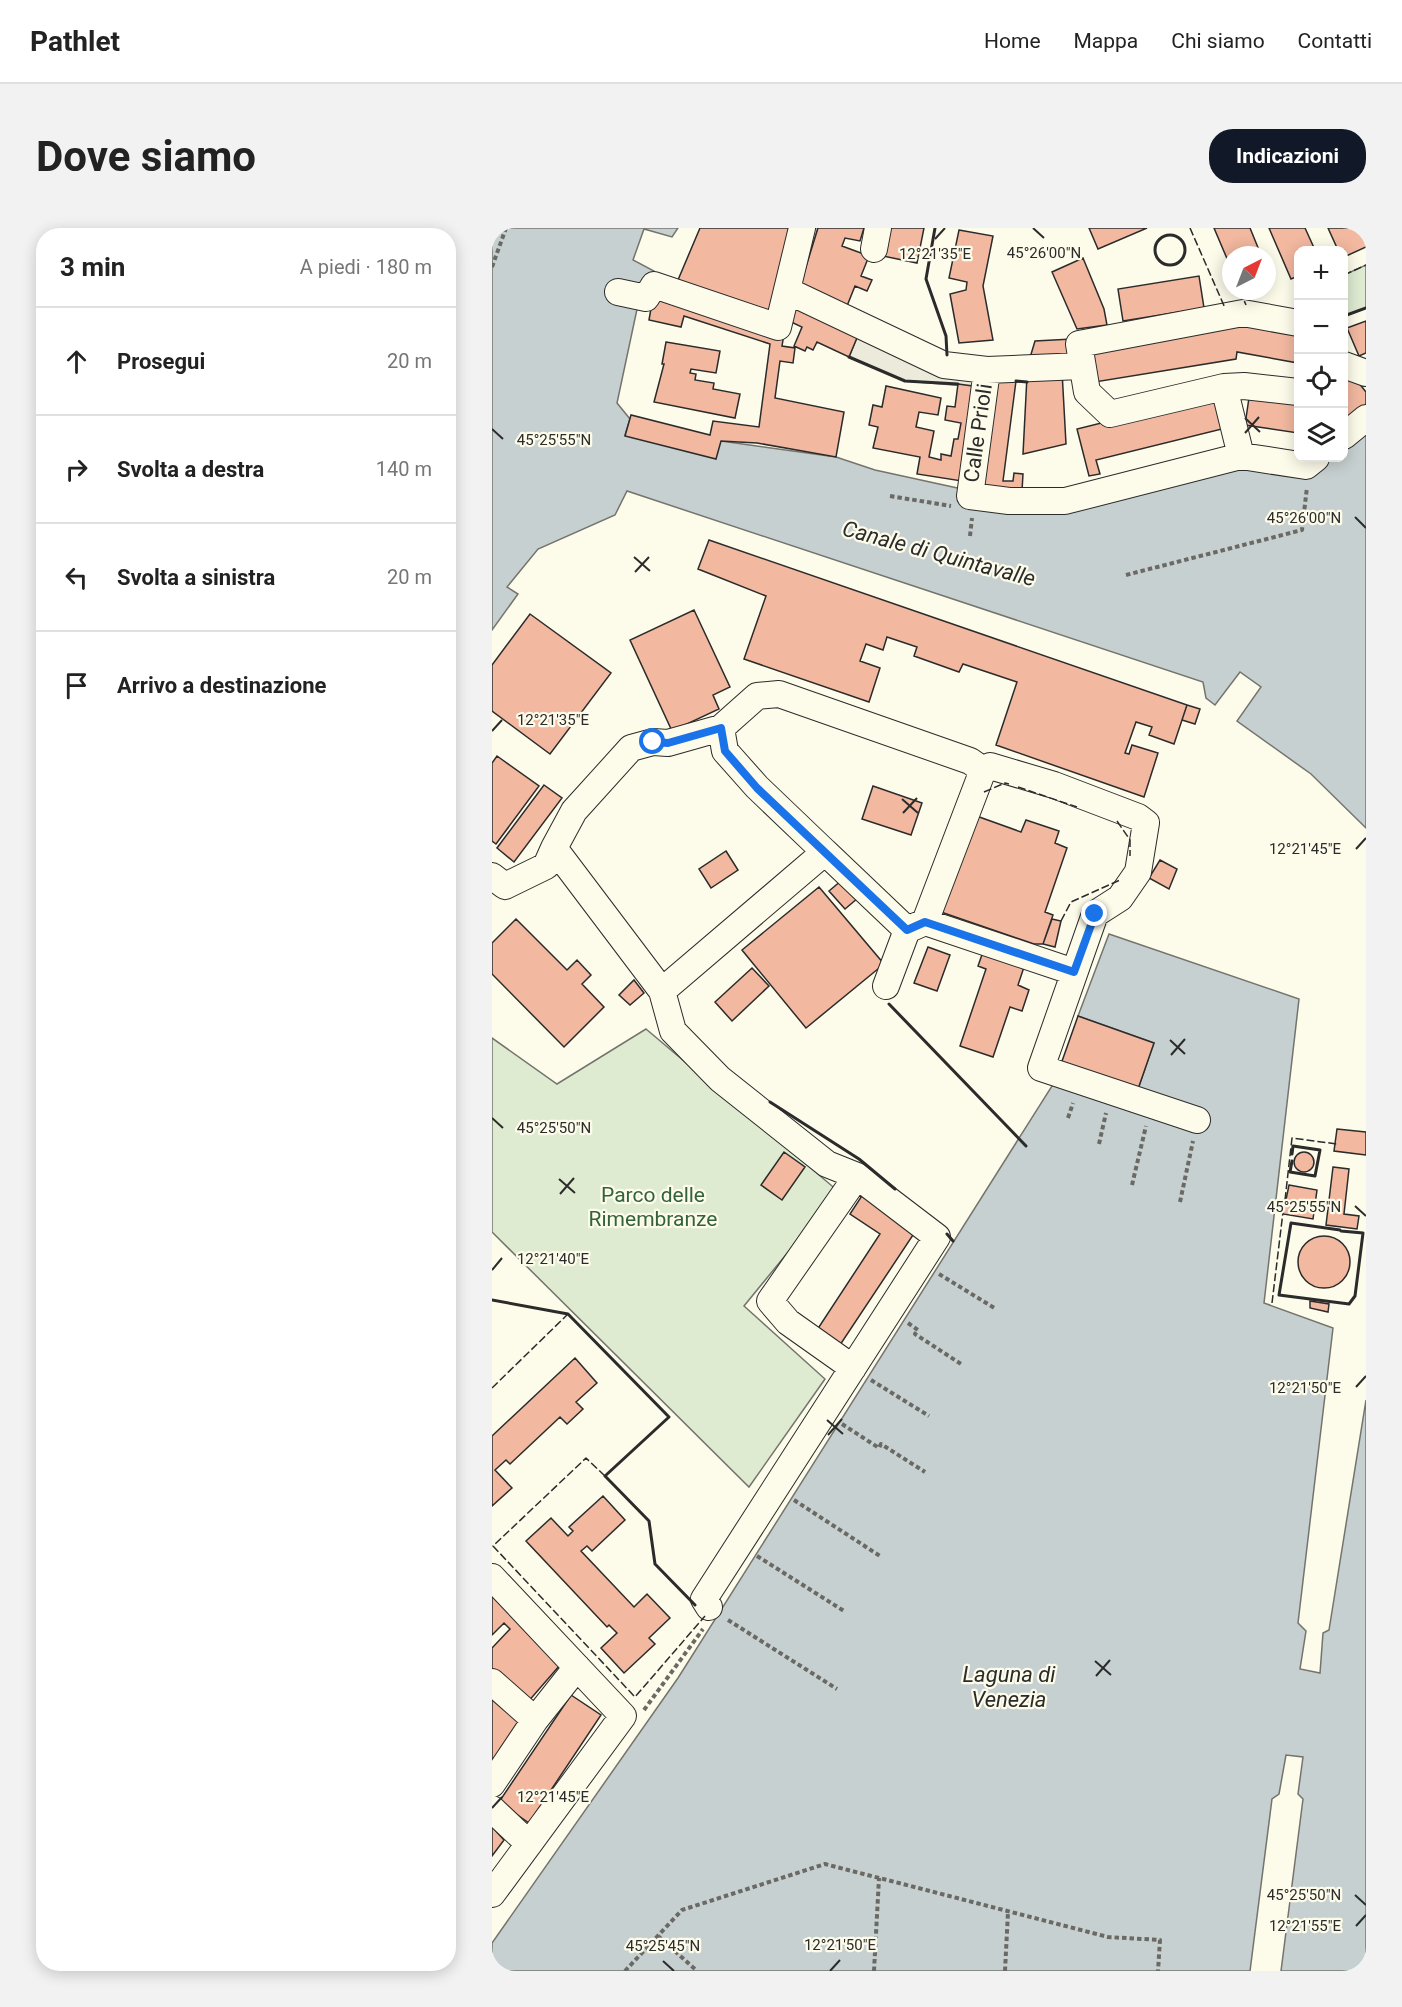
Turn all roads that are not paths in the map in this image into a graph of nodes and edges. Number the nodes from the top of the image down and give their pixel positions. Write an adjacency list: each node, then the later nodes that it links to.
1 (802, 228): 2 (street)
2 (788, 291): 3 (street); 7 (street)
3 (618, 292)
4 (1294, 322): 5 (street)
5 (1081, 366): 7 (street); 9 (street)
6 (1348, 366): 8 (street)
7 (987, 370): 13 (street, Calle Prioli)
8 (1366, 373)
9 (1224, 387): 10 (street); 13 (street)
10 (1294, 391)
11 (1366, 418): 12 (street)
12 (1348, 433)
13 (1241, 456): 14 (street)
14 (1312, 468)
15 (721, 728): 16 (street); 17 (street); 18 (street)
16 (983, 770): 20 (street); 21 (street)
17 (554, 848): 19 (street); 23 (street)
18 (825, 852): 20 (street); 23 (street)
19 (496, 888)
20 (916, 926): 21 (street); 22 (street)
21 (1074, 972): 24 (street)
22 (886, 986)
23 (662, 991): 25 (street)
24 (1197, 1120)
25 (857, 1176): 26 (street); 26 (street)
26 (853, 1368): 28 (street)
27 (493, 1580): 29 (street)
28 (708, 1616)
29 (577, 1666): 31 (street); 34 (street)
30 (492, 1682): 31 (street)
31 (535, 1720): 32 (street)
32 (492, 1784)
33 (492, 1809): 34 (street)
34 (528, 1844): 35 (street)
35 (492, 1894)

